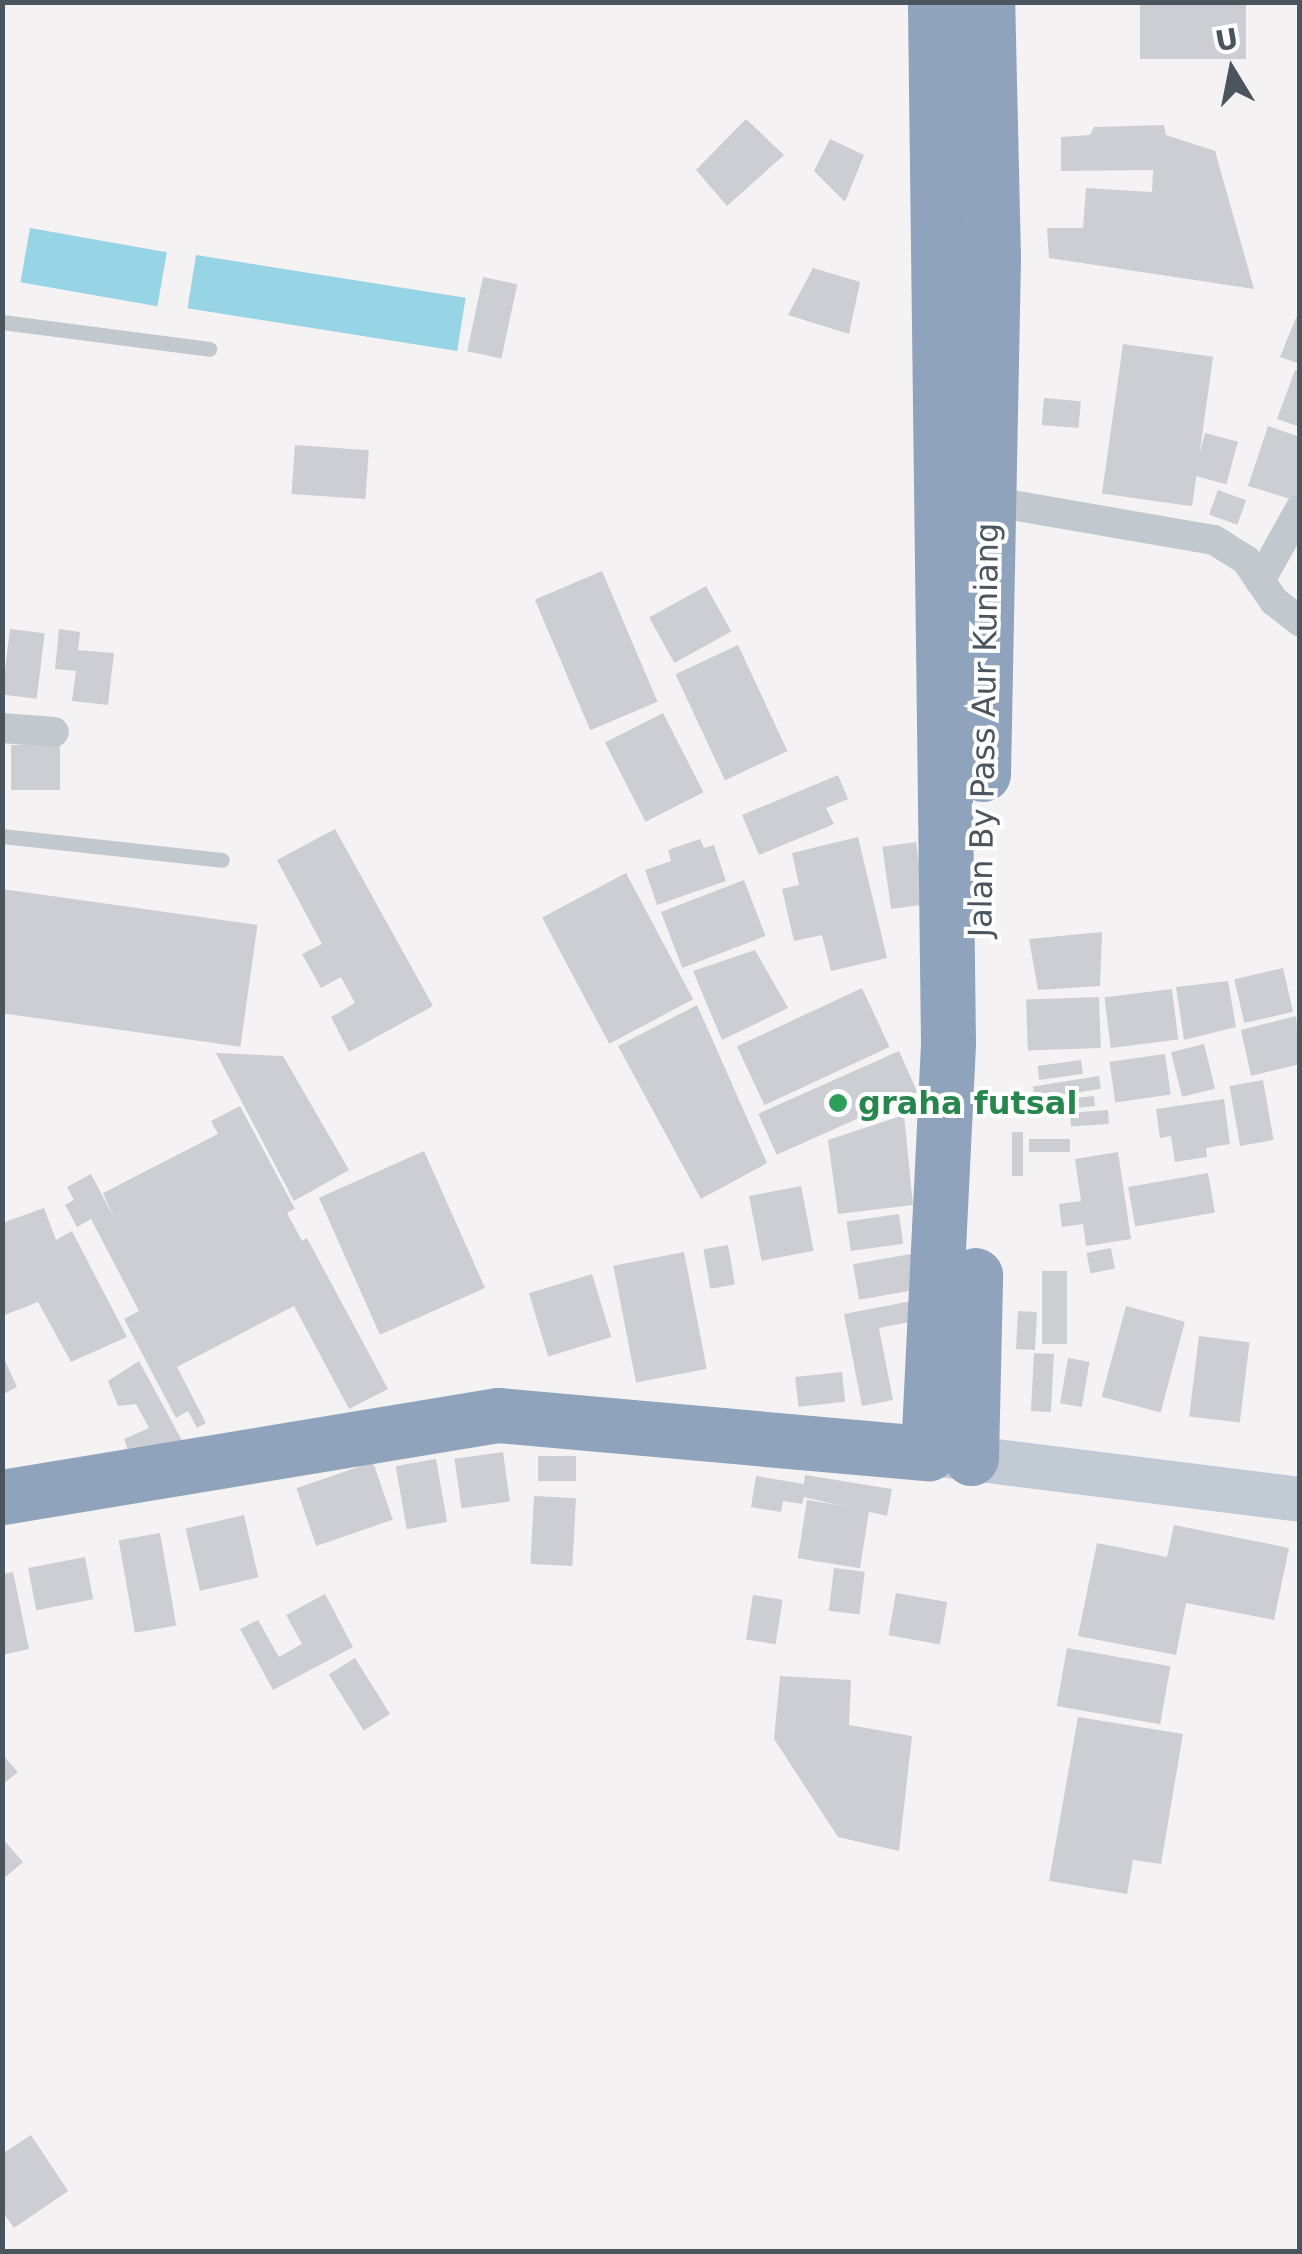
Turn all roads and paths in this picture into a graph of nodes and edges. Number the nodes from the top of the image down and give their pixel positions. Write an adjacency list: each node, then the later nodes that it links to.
1 (934, 2): 13 (highway, Jalan By Pass Aur Kuniang)
2 (987, 2): 5 (highway, Jalan By Pass Aur Kuniang)
3 (2, 322): 4 (lane)
4 (208, 349)
5 (988, 501): 7 (street); 13 (highway, Jalan By Pass Aur Kuniang)
6 (1300, 508): 7 (street)
7 (1260, 581): 8 (street)
8 (1300, 621)
9 (2, 728): 10 (street)
10 (54, 732)
11 (2, 836): 12 (lane)
12 (222, 860)
13 (949, 1455): 14 (highway); 15 (main road)
14 (2, 1497)
15 (1300, 1500)

